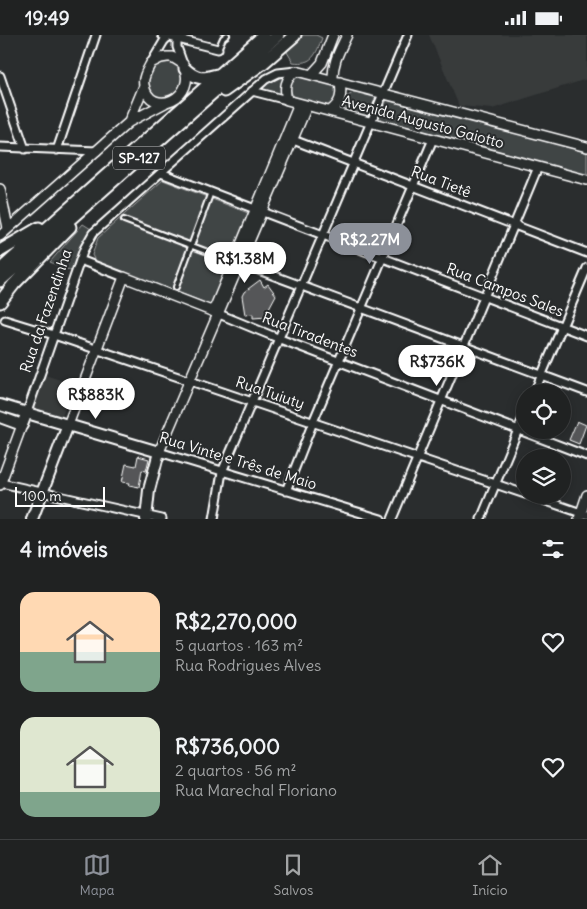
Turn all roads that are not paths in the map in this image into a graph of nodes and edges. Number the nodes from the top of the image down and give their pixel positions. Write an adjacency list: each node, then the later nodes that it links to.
1 (96, 35): 33 (street)
2 (226, 35): 10 (lane)
3 (264, 35): 14 (highway, SP-127)
4 (278, 35): 25 (highway, SP-127)
5 (295, 35): 25 (highway)
6 (333, 35): 15 (street)
7 (347, 35): 17 (street)
8 (408, 35): 20 (street)
9 (171, 36): 10 (street); 11 (street); 12 (street)
10 (218, 49)
11 (151, 63): 12 (street); 18 (street)
12 (184, 67): 14 (highway); 22 (street)
13 (296, 71): 15 (street, Avenida Augusto Gaiotto); 19 (street); 21 (street)
14 (219, 74): 43 (highway, SP-127)
15 (312, 74): 17 (street, Avenida Augusto Gaiotto)
16 (0, 76): 32 (street)
17 (336, 81): 20 (street, Avenida Augusto Gaiotto); 24 (street)
18 (144, 86): 22 (street); 26 (street)
19 (252, 91): 21 (street, Avenida Augusto Gaiotto); 37 (street)
20 (383, 94): 27 (street); 31 (street, Avenida Augusto Gaiotto)
21 (291, 101): 23 (street, Avenida Augusto Gaiotto); 28 (street)
22 (165, 103): 26 (street)
23 (307, 105): 24 (street, Avenida Augusto Gaiotto); 28 (street)
24 (330, 111): 27 (street, Avenida Augusto Gaiotto)
25 (189, 114): 42 (highway, SP-127)
26 (128, 122): 34 (street)
27 (372, 122): 29 (street, Avenida Augusto Gaiotto); 35 (street)
28 (289, 139): 35 (street, Rua Tietê); 44 (street)
29 (433, 139): 36 (street, Avenida Augusto Gaiotto); 39 (street)
30 (0, 147): 32 (street)
31 (587, 147)
32 (25, 149): 33 (street)
33 (56, 150): 34 (street)
34 (97, 151): 47 (street)
35 (353, 163): 39 (street, Rua Tietê); 48 (street)
36 (538, 167): 38 (street, Avenida Augusto Gaiotto); 46 (street)
37 (161, 173): 41 (street, Rua Campos Sales); 55 (street, Rua da Fazendinha)
38 (587, 181)
39 (413, 185): 46 (street, Rua Tietê); 54 (street)
40 (0, 189): 47 (street)
41 (211, 192): 44 (street, Rua Campos Sales); 50 (lane)
42 (91, 199): 60 (highway, SP-127); 64 (highway)
43 (73, 204): 51 (highway); 58 (highway, SP-127)
44 (259, 211): 48 (street, Rua Campos Sales); 56 (street)
45 (124, 220): 50 (lane)
46 (515, 225): 52 (street, Rua Tietê); 63 (street)
47 (8, 228): 49 (street)
48 (323, 235): 54 (street, Rua Campos Sales); 61 (street)
49 (0, 236)
50 (191, 245): 53 (lane); 62 (lane)
51 (0, 251)
52 (587, 253)
53 (221, 257)
54 (382, 258): 63 (street, Rua Campos Sales); 65 (street)
55 (80, 260): 59 (street, Rua Tiradentes); 69 (street, Rua da Fazendinha)
56 (237, 262): 61 (street); 66 (street)
57 (587, 268): 68 (street)
58 (0, 270)
59 (124, 277): 66 (street, Rua Tiradentes); 73 (street)
60 (0, 281)
61 (301, 286): 65 (street); 71 (street)
62 (176, 287)
63 (485, 297): 68 (street, Rua Campos Sales); 72 (street)
64 (0, 302)
65 (362, 308): 72 (street); 74 (street)
66 (215, 312): 71 (street, Rua Tiradentes); 76 (street)
67 (5, 320): 69 (street, Rua Tuiuty)
68 (562, 327): 70 (street, Rua Campos Sales); 75 (street)
69 (54, 335): 73 (street, Rua Tuiuty); 82 (street, Rua da Fazendinha)
70 (587, 336)
71 (280, 339): 74 (street, Rua Tiradentes); 80 (street)
72 (464, 347): 75 (street); 79 (street)
73 (96, 349): 76 (street, Rua Tuiuty); 86 (street)
74 (339, 361): 79 (street, Rua Tiradentes); 84 (street)
75 (542, 375): 77 (street); 78 (street)
76 (189, 380): 80 (street, Rua Tuiuty); 90 (street)
77 (538, 384)
78 (587, 392)
79 (441, 400): 87 (street, Rua Tiradentes); 92 (street)
80 (253, 402): 84 (street, Rua Tuiuty); 93 (street)
81 (0, 405): 82 (main road, Rua Vinte e Três de Maio)
82 (26, 412): 85 (main road, Rua da Fazendinha); 86 (main road, Rua Vinte e Três de Maio)
83 (0, 417): 85 (main road)
84 (313, 422): 92 (street, Rua Tuiuty); 96 (street)
85 (22, 425): 94 (street, Rua da Fazendinha)
86 (68, 425): 90 (main road, Rua Vinte e Três de Maio); 98 (main road)
87 (516, 429)
88 (516, 435): 95 (street)
89 (542, 439): 91 (street, Rua Tiradentes)
90 (159, 452): 93 (street, Rua Vinte e Três de Maio); 102 (main road)
91 (587, 456)
92 (417, 457): 95 (street, Rua Tuiuty); 107 (street)
93 (222, 472): 96 (street, Rua Vinte e Três de Maio); 105 (street)
94 (0, 484): 98 (street)
95 (496, 484): 97 (street, Rua Tuiuty); 108 (street)
96 (286, 491): 106 (street, Rua Vinte e Três de Maio)
97 (516, 491)
98 (42, 493): 102 (street); 103 (main road)
99 (587, 495): 101 (street)
100 (553, 504): 101 (street)
101 (582, 515)
102 (146, 517): 104 (street)
103 (32, 519)
104 (162, 519)
105 (214, 519)
106 (381, 519)
107 (392, 519)
108 (481, 519)

